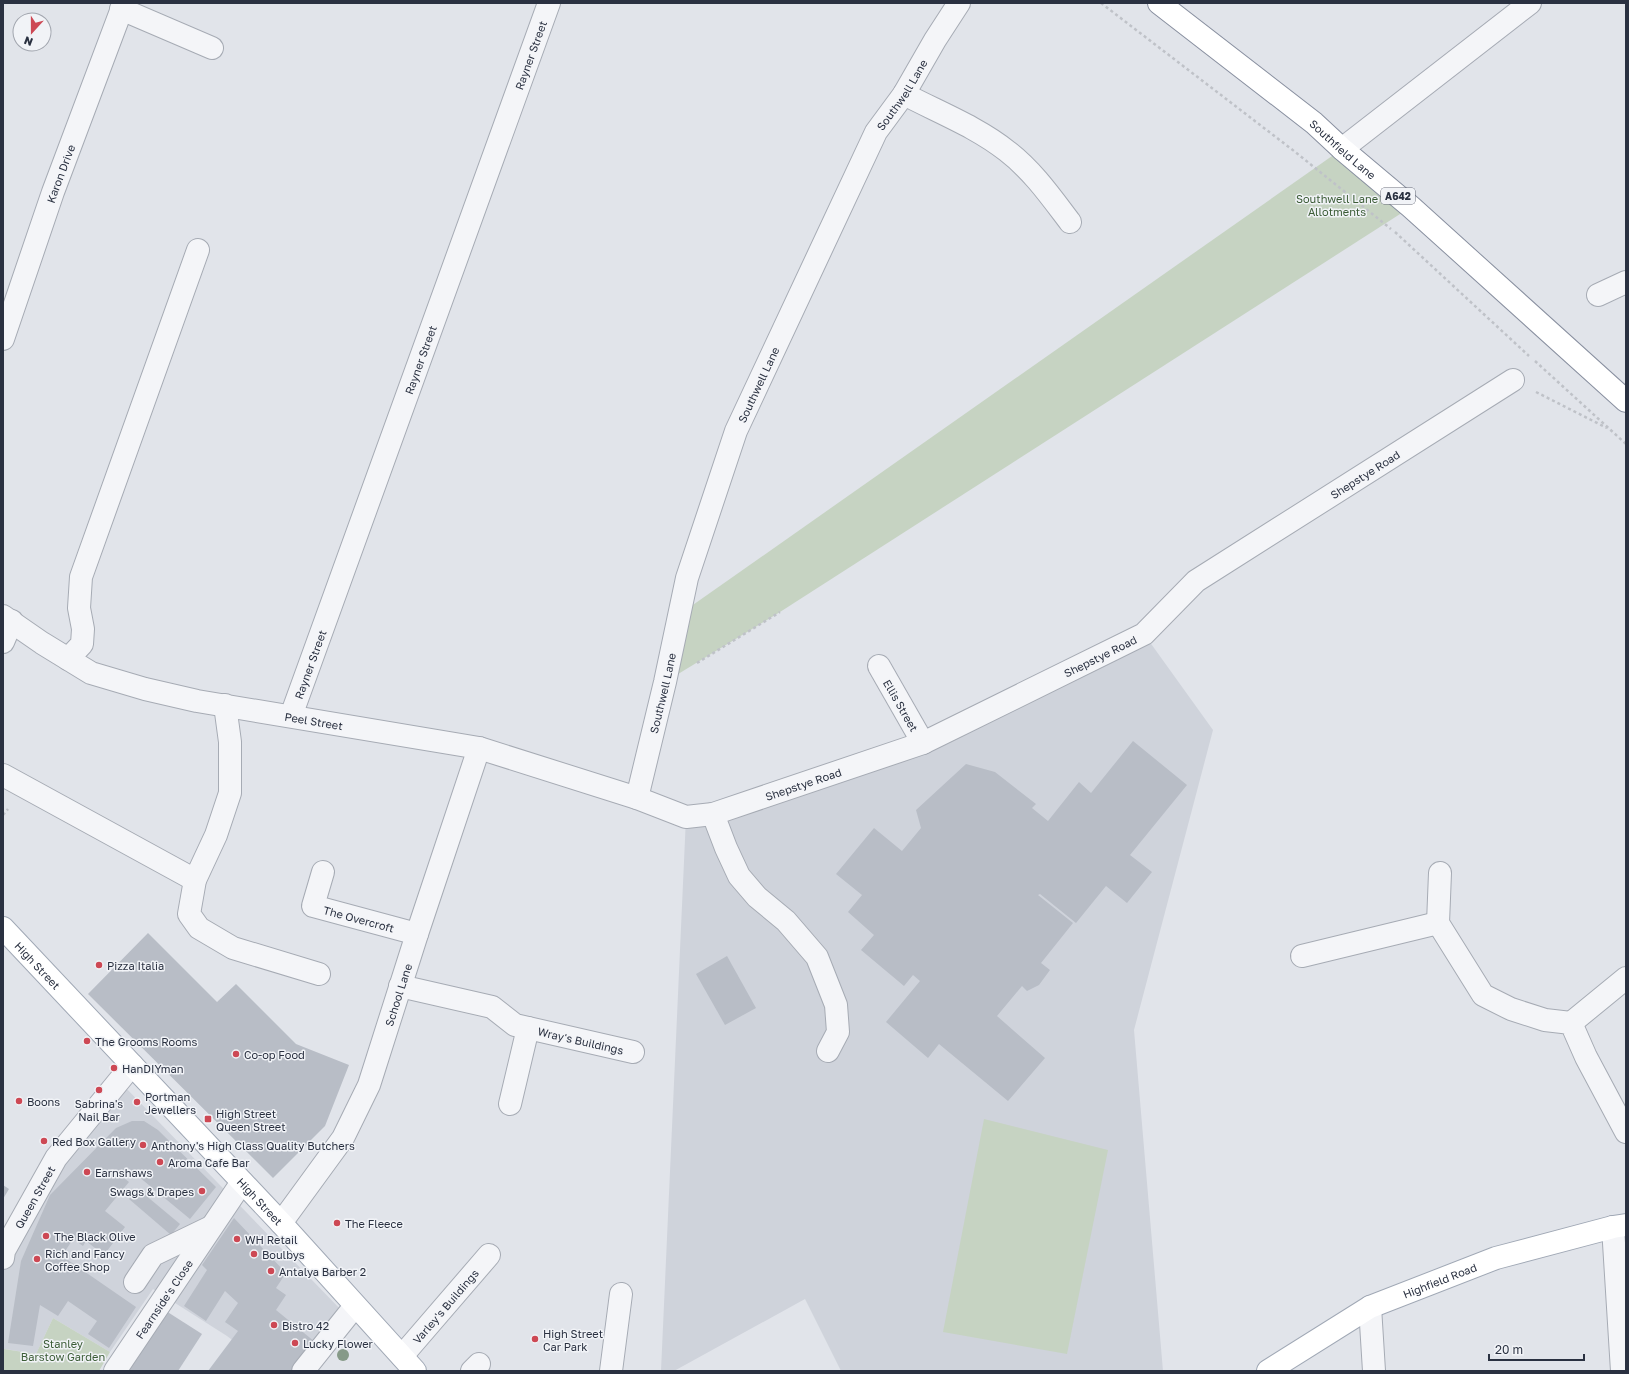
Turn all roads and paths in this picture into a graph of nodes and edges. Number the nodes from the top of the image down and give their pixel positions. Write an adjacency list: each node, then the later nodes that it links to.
1 (549, 3): 27 (street, Rayner Street)
2 (959, 3): 8 (street, Southwell Lane)
3 (1101, 3): 18 (path)
4 (1159, 3): 9 (main road, Southfield Lane / A642)
5 (1530, 3): 9 (street)
6 (122, 6): 7 (street, Karon Drive); 14 (street, Karon Drive)
7 (212, 48)
8 (904, 94): 10 (street); 25 (street, Southwell Lane)
9 (1342, 149): 16 (main road, Southfield Lane / A642)
10 (1070, 222)
11 (198, 250): 23 (street)
12 (1626, 282): 13 (street)
13 (1598, 295)
14 (3, 339)
15 (1512, 380): 18 (path); 28 (street, Shepstye Road)
16 (1626, 401)
17 (1615, 424): 18 (path)
18 (1610, 429): 19 (path)
19 (1626, 444)
20 (780, 612): 25 (path)
21 (7, 619): 22 (street); 23 (street, Peel Street)
22 (3, 642)
23 (68, 659): 26 (street, Peel Street)
24 (879, 666): 28 (street, Ellis Street)
25 (665, 682): 31 (street, Southwell Lane)
26 (225, 706): 27 (street, Peel Street); 35 (street)
27 (291, 716): 29 (street, Peel Street)
28 (923, 743): 32 (street, Shepstye Road)
29 (479, 748): 31 (street, Peel Street); 38 (street, School Lane)
30 (3, 775): 35 (street)
31 (636, 798): 32 (street, Shepstye Road)
32 (713, 814): 45 (street)
33 (323, 872): 38 (street, The Overcroft)
34 (1440, 873): 36 (street)
35 (195, 880): 40 (street)
36 (1438, 923): 39 (street); 43 (street)
37 (3, 928): 47 (main road, High Street)
38 (416, 934): 42 (street, School Lane)
39 (1302, 956)
40 (319, 974)
41 (1626, 978): 43 (street)
42 (400, 986): 44 (street, Wray's Buildings); 51 (street, School Lane)
43 (1571, 1022): 49 (street)
44 (528, 1028): 46 (street, Wray's Buildings); 48 (street, Wray's Buildings)
45 (828, 1051)
46 (634, 1052)
47 (132, 1065): 50 (main road, High Street); 54 (street, Queen Street)
48 (510, 1104)
49 (1626, 1132)
50 (242, 1182): 51 (main road, High Street); 52 (street, Fearnside's Close)
51 (282, 1223): 58 (main road, High Street)
52 (212, 1226): 56 (street); 61 (street, Fearnside's Close)
53 (1620, 1226): 59 (main road, Highfield Road); 66 (street)
54 (3, 1253)
55 (489, 1255): 60 (street, Varley's Buildings)
56 (135, 1282)
57 (621, 1294): 63 (street)
58 (355, 1306): 60 (main road, High Street); 62 (street)
59 (1370, 1307): 64 (main road, Highfield Road); 65 (street)
60 (409, 1367)
61 (115, 1371)
62 (303, 1371)
63 (611, 1371)
64 (1268, 1371)
65 (1374, 1371)
66 (1622, 1371)

